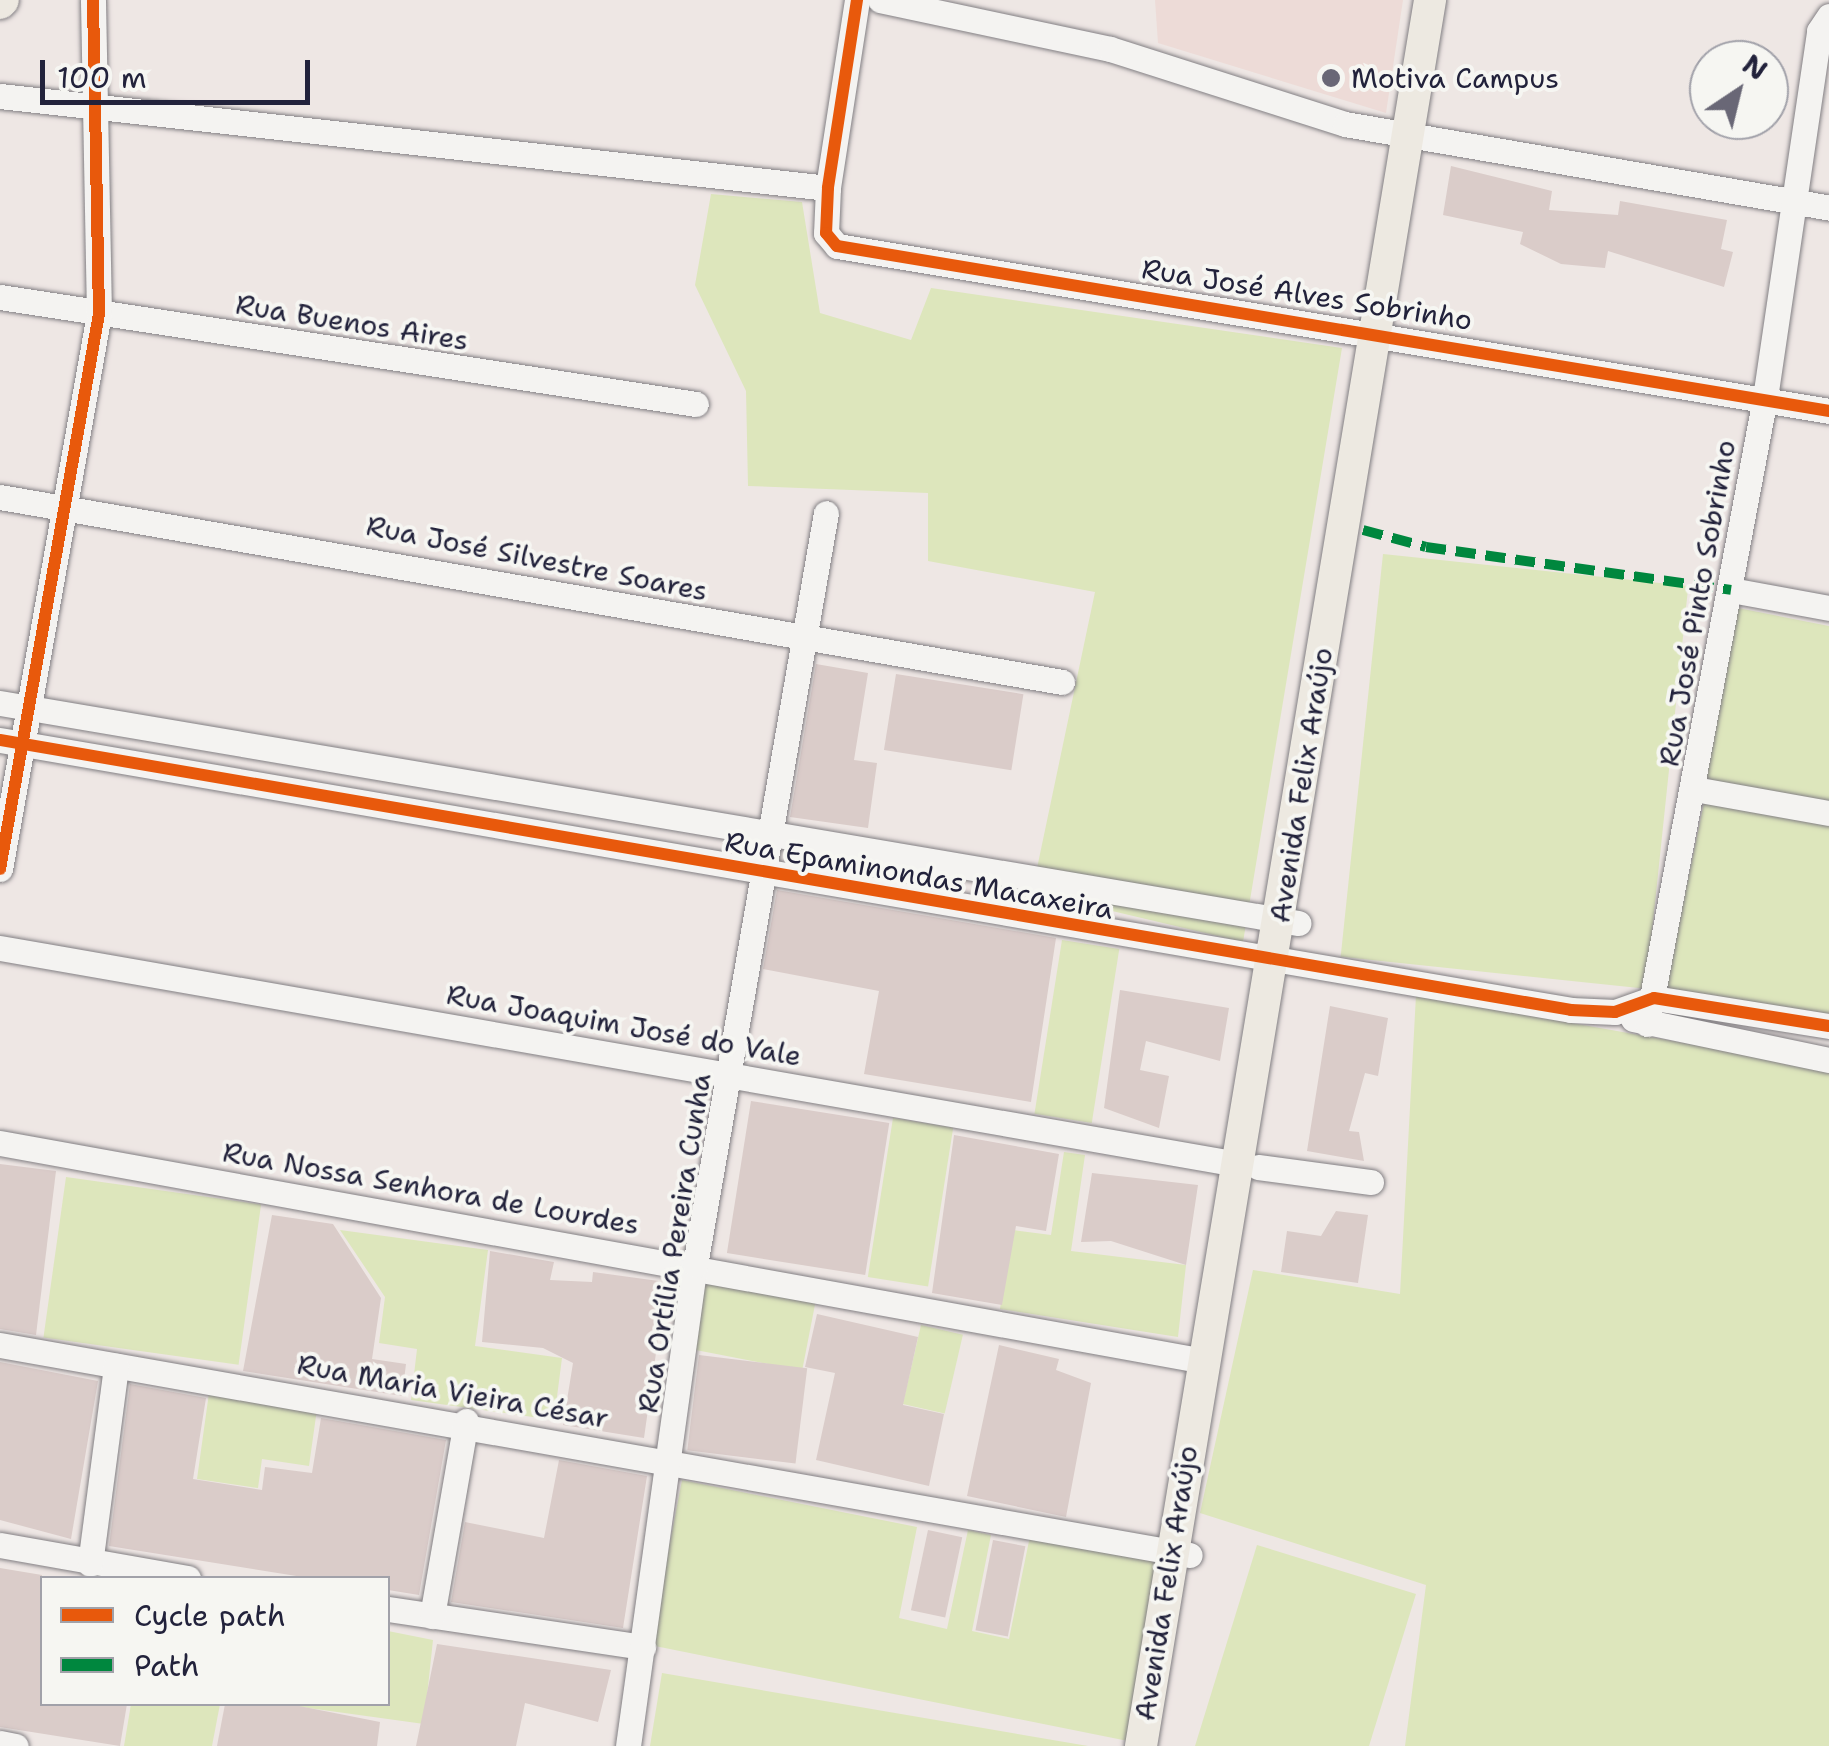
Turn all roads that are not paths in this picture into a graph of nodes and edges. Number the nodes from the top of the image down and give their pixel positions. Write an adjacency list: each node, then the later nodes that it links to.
1 (93, 0): 8 (street)
2 (857, 0): 10 (street, Rua José Alves Sobrinho)
3 (880, 0): 9 (street)
4 (1430, 0): 9 (main road, Avenida Felix Araújo)
5 (1448, 0): 9 (main road, Avenida Felix Araújo)
6 (1829, 16): 11 (street, Rua José Pinto Sobrinho)
7 (0, 96): 8 (street)
8 (96, 104): 10 (street); 14 (street)
9 (1417, 138): 11 (street); 15 (main road, Avenida Felix Araújo)
10 (828, 188): 15 (street, Rua José Alves Sobrinho)
11 (1796, 203): 12 (street); 16 (street, Rua José Pinto Sobrinho)
12 (1829, 208)
13 (0, 297): 14 (street, Rua Buenos Aires)
14 (99, 314): 17 (street, Rua Buenos Aires); 20 (street)
15 (1385, 331): 16 (street, Rua José Alves Sobrinho); 34 (main road, Avenida Felix Araújo)
16 (1765, 398): 18 (street, Rua José Alves Sobrinho); 22 (street, Rua José Pinto Sobrinho)
17 (696, 404)
18 (1829, 410)
19 (0, 497): 20 (street, Rua José Silvestre Soares)
20 (64, 508): 24 (street, Rua José Silvestre Soares); 27 (street)
21 (826, 513): 24 (street, Rua Ortília Pereira Cunha)
22 (1731, 590): 23 (street); 29 (street, Rua José Pinto Sobrinho)
23 (1829, 608)
24 (804, 640): 25 (street, Rua José Silvestre Soares); 31 (street, Rua Ortília Pereira Cunha)
25 (1062, 682)
26 (0, 703): 27 (street, Rua Epaminondas Macaxeira)
27 (28, 707): 28 (street); 31 (street, Rua Epaminondas Macaxeira)
28 (11, 742): 32 (street); 33 (street, Rua Epaminondas Macaxeira)
29 (1694, 789): 30 (street); 37 (street, Rua José Pinto Sobrinho)
30 (1829, 812)
31 (772, 841): 33 (street, Rua Ortília Pereira Cunha); 34 (street, Rua Epaminondas Macaxeira)
32 (0, 869)
33 (766, 874): 36 (street, Rua Epaminondas Macaxeira); 42 (street, Rua Ortília Pereira Cunha)
34 (1288, 922): 36 (main road, Avenida Felix Araújo)
35 (0, 948): 42 (street, Rua Joaquim José do Vale)
36 (1281, 964): 38 (street, Rua Epaminondas Macaxeira); 44 (main road, Avenida Felix Araújo)
37 (1654, 998): 38 (street, Rua Epaminondas Macaxeira); 39 (street, Rua José Pinto Sobrinho); 40 (street, Rua Epaminondas Macaxeira)
38 (1615, 1012): 39 (street, Rua Epaminondas Macaxeira)
39 (1646, 1024): 41 (street, Rua Epaminondas Macaxeira)
40 (1829, 1026)
41 (1829, 1060)
42 (731, 1074): 44 (street, Rua Joaquim José do Vale); 46 (street, Rua Ortília Pereira Cunha)
43 (0, 1144): 46 (street, Rua Nossa Senhora de Lourdes)
44 (1248, 1165): 45 (street, Rua Joaquim José do Vale); 48 (main road, Avenida Felix Araújo); 53 (main road, Avenida Felix Araújo)
45 (1372, 1182)
46 (695, 1264): 48 (street, Rua Nossa Senhora de Lourdes); 51 (street, Rua Ortília Pereira Cunha)
47 (0, 1346): 49 (street, Rua Maria Vieira César)
48 (1204, 1361): 53 (main road, Avenida Felix Araújo)
49 (116, 1366): 50 (street, Rua Maria Vieira César); 54 (street)
50 (466, 1421): 51 (street, Rua Maria Vieira César); 57 (street)
51 (671, 1459): 53 (street, Rua Maria Vieira César); 58 (street, Rua Ortília Pereira Cunha)
52 (0, 1545): 54 (street)
53 (1180, 1553): 62 (main road, Avenida Felix Araújo); 63 (main road, Avenida Felix Araújo)
54 (90, 1564): 55 (street)
55 (174, 1576)
56 (390, 1609): 57 (street)
57 (432, 1616): 58 (street)
58 (643, 1647): 61 (street, Rua Ortília Pereira Cunha)
59 (0, 1743): 60 (street)
60 (16, 1746)
61 (628, 1746)
62 (1141, 1746)
63 (1162, 1746)

